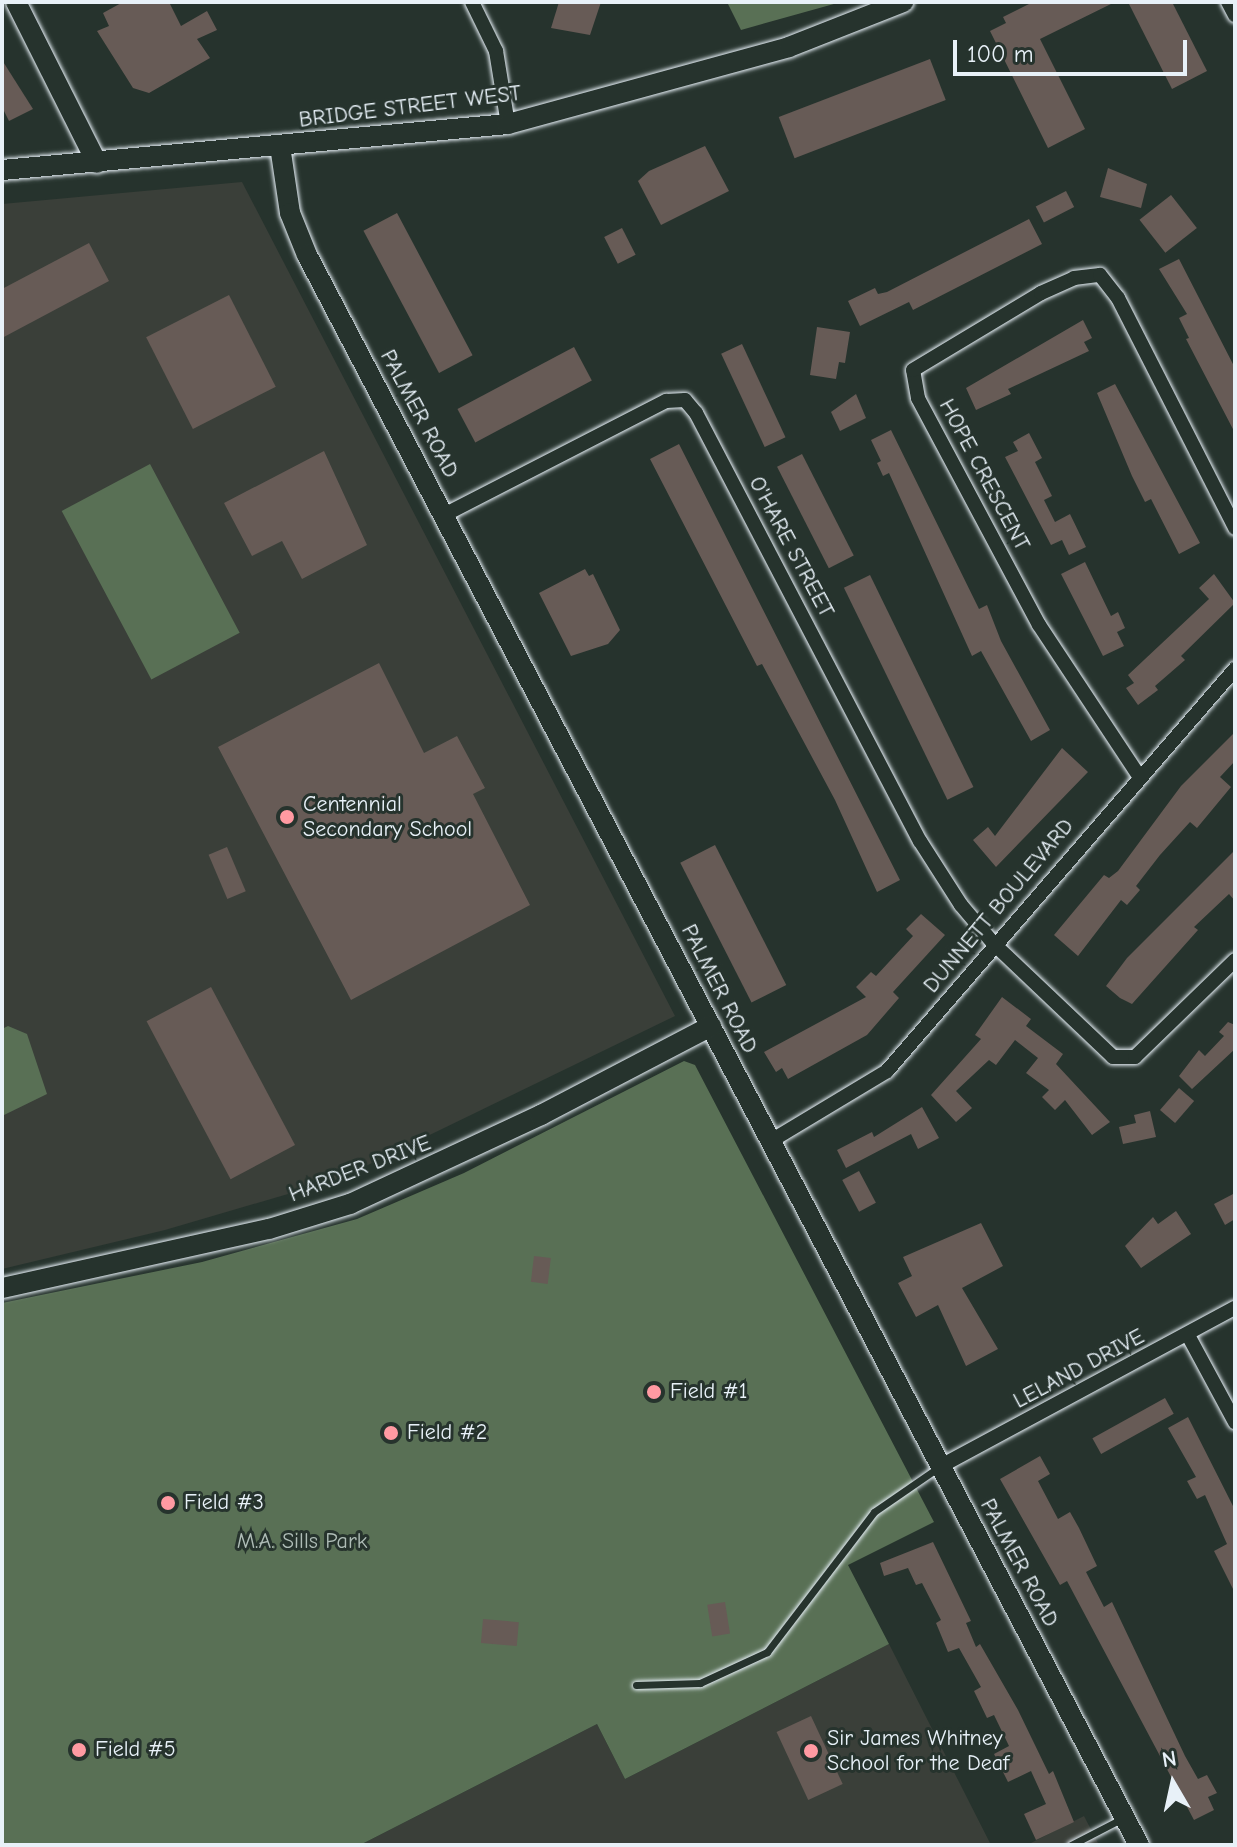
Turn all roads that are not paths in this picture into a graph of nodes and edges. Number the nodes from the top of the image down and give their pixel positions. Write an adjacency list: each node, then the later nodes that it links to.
1 (16, 2): 8 (street)
2 (472, 2): 6 (street)
3 (903, 2): 6 (street, BRIDGE STREET WEST)
4 (1228, 2): 5 (street)
5 (1235, 15)
6 (508, 124): 7 (street, BRIDGE STREET WEST)
7 (280, 146): 8 (street, BRIDGE STREET WEST); 10 (street, PALMER ROAD)
8 (97, 163): 9 (street, BRIDGE STREET WEST)
9 (2, 170)
10 (444, 515): 14 (street, O'HARE STREET); 16 (street, PALMER ROAD)
11 (1235, 528): 13 (street, HOPE CRESCENT)
12 (1235, 669): 13 (street, DUNNETT BOULEVARD)
13 (1139, 776): 14 (street, DUNNETT BOULEVARD)
14 (994, 944): 15 (street); 17 (street, DUNNETT BOULEVARD)
15 (1235, 960)
16 (711, 1026): 17 (street, PALMER ROAD); 18 (street, HARDER DRIVE)
17 (771, 1141): 22 (street, PALMER ROAD)
18 (2, 1288)
19 (1235, 1308): 20 (street, LELAND DRIVE)
20 (1189, 1337): 21 (street); 22 (street, LELAND DRIVE)
21 (1235, 1422)
22 (941, 1466): 23 (lane); 24 (street, PALMER ROAD)
23 (636, 1685)
24 (1125, 1817): 25 (lane); 26 (street, PALMER ROAD)
25 (1071, 1845)
26 (1139, 1845)

